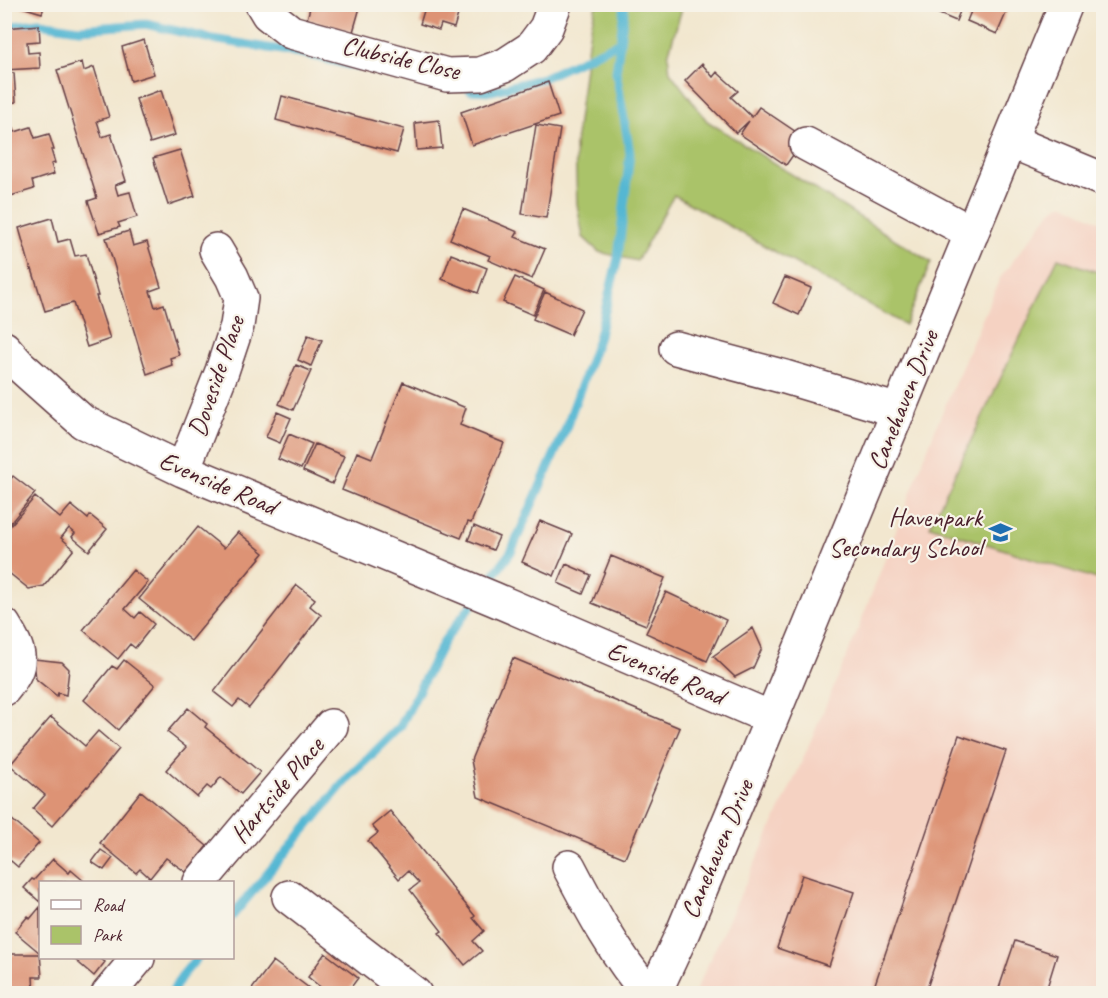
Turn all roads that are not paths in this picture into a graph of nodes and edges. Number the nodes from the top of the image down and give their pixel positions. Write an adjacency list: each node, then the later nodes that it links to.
1 (262, 4): 2 (street, Clubside Close)
2 (555, 4)
3 (1066, 4): 4 (street, Canehaven Drive)
4 (1010, 141): 6 (street); 7 (street, Canehaven Drive)
5 (806, 144): 7 (street)
6 (1104, 180)
7 (972, 233): 11 (street, Canehaven Drive)
8 (216, 250): 12 (street, Doveside Place)
9 (4, 348): 12 (street, Evenside Road)
10 (676, 348): 11 (street)
11 (899, 411): 15 (street, Canehaven Drive)
12 (183, 470): 15 (street, Evenside Road)
13 (4, 626): 14 (street)
14 (4, 689)
15 (771, 718): 24 (street, Canehaven Drive)
16 (331, 726): 18 (street, Hartside Place)
17 (569, 867): 23 (street)
18 (201, 881)
19 (289, 897): 22 (street)
20 (136, 959): 21 (street)
21 (108, 993)
22 (415, 993)
23 (649, 993)
24 (654, 993)

